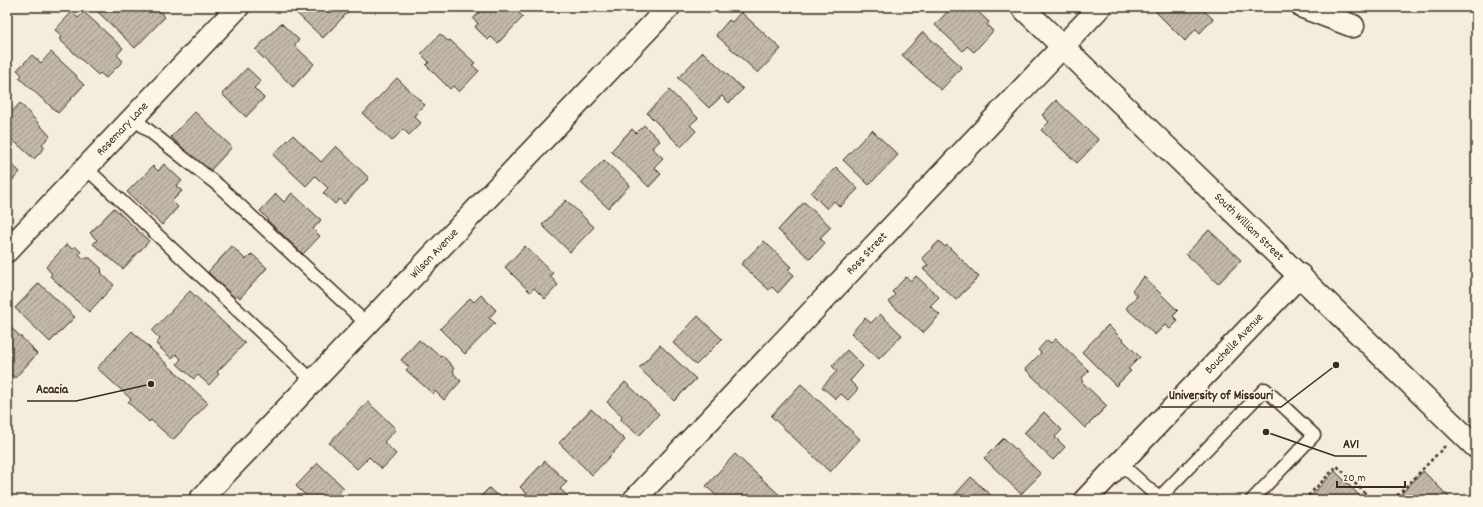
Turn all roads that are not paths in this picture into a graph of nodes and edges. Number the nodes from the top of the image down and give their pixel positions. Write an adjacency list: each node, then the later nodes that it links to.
1 (238, 7): 8 (street, Rosemary Lane)
2 (669, 7): 12 (street, Wilson Avenue)
3 (1022, 7): 7 (street, South William Street)
4 (1100, 7): 7 (street, Ross Street)
5 (1303, 7): 6 (street)
6 (1353, 26)
7 (1063, 46): 11 (street, South William Street); 18 (street, Ross Street)
8 (133, 118): 9 (street, Rosemary Lane); 12 (lane)
9 (86, 168): 10 (street, Rosemary Lane); 13 (lane)
10 (7, 251)
11 (1300, 275): 14 (street, South William Street); 15 (street, Bouchelle Avenue)
12 (367, 324): 13 (street, Wilson Avenue)
13 (313, 381): 17 (street, Wilson Avenue)
14 (1476, 447)
15 (1120, 463): 16 (lane); 19 (street, Bouchelle Avenue)
16 (1160, 499): 20 (lane)
17 (200, 500)
18 (634, 500)
19 (1085, 500)
20 (1252, 500)

